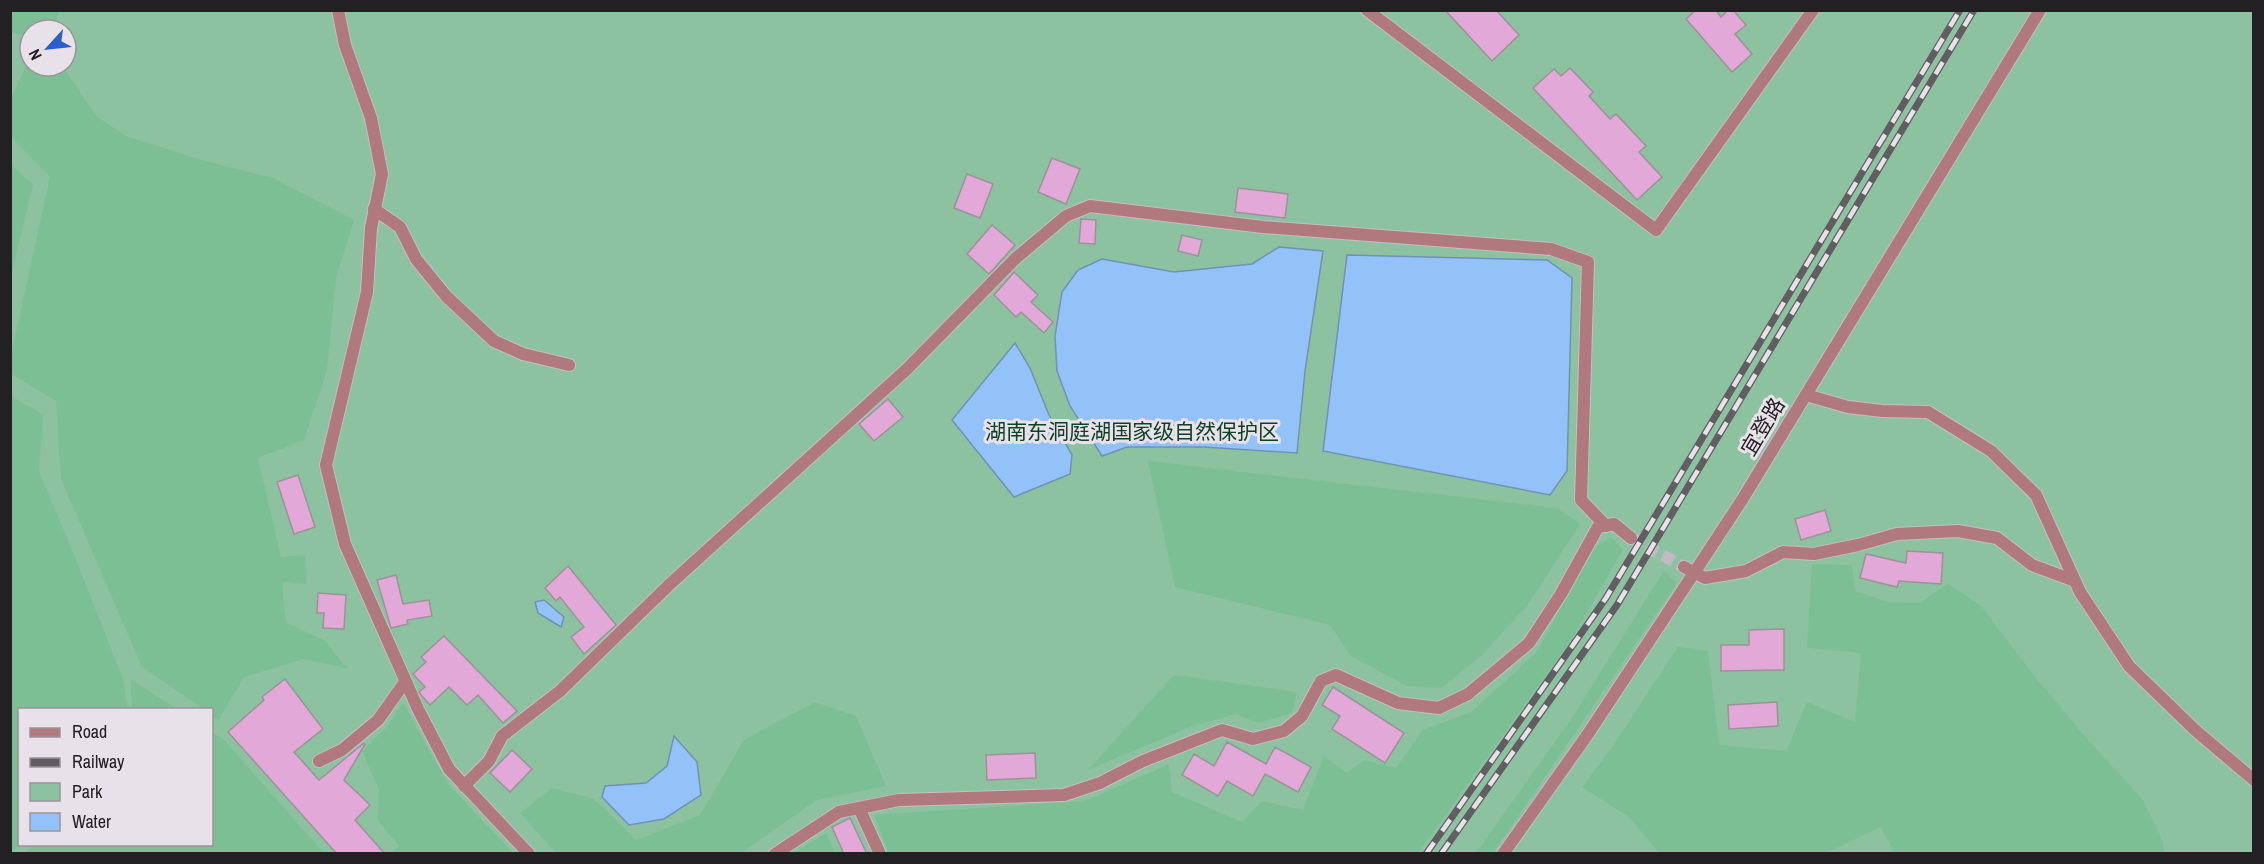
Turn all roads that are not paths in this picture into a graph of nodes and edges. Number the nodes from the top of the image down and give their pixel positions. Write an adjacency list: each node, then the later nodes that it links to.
1 (338, 10): 5 (street)
2 (1367, 10): 3 (street)
3 (1813, 10)
4 (2040, 10): 7 (street, 宜登路)
5 (374, 209): 6 (street); 12 (street)
6 (569, 365)
7 (1806, 395): 10 (street, 宜登路); 11 (street)
8 (1606, 526): 9 (street); 15 (street); 16 (street)
9 (1630, 538)
10 (1689, 570): 11 (street); 20 (street, 宜登路)
11 (2075, 582): 14 (street)
12 (405, 682): 13 (street); 15 (street)
13 (319, 761)
14 (2253, 780)
15 (464, 786): 17 (street)
16 (859, 808): 18 (street); 19 (street)
17 (529, 854)
18 (775, 854)
19 (880, 854)
20 (1503, 854)

